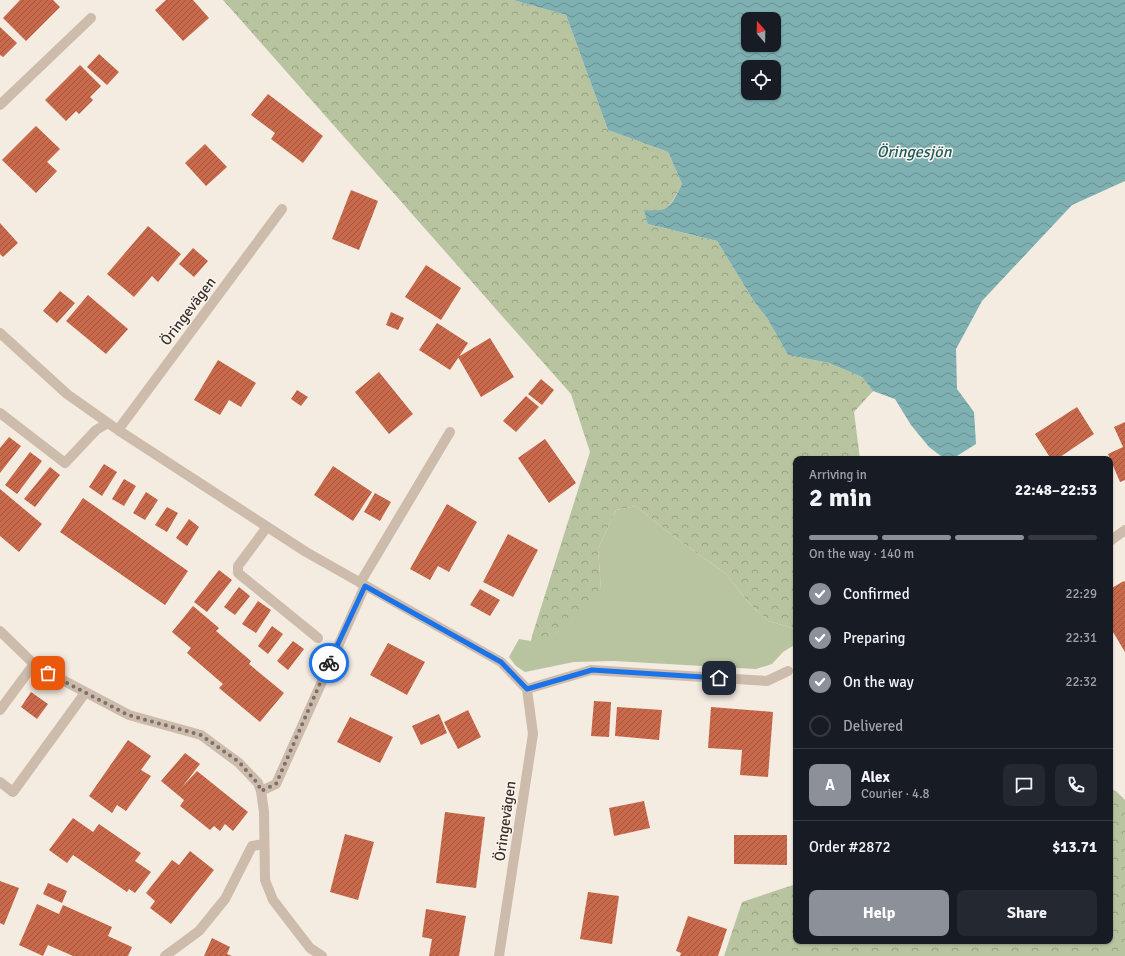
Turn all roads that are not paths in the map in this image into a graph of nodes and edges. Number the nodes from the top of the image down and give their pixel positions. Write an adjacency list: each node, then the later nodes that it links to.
1 (91, 18): 2 (street)
2 (0, 105)
3 (282, 209): 7 (street, Öringevägen)
4 (0, 333): 6 (street)
5 (0, 414): 6 (street)
6 (108, 423): 7 (street)
7 (118, 430): 9 (street)
8 (450, 432): 10 (street)
9 (267, 527): 10 (street); 12 (street)
10 (362, 584): 15 (street); 19 (street)
11 (0, 631): 13 (street)
12 (318, 638)
13 (34, 664): 16 (street); 17 (street)
14 (788, 671): 15 (street)
15 (527, 689): 23 (street, Öringevägen)
16 (85, 693): 18 (street); 19 (street)
17 (0, 710)
18 (0, 782)
19 (261, 791): 20 (street)
20 (264, 844): 21 (street); 22 (street)
21 (165, 956)
22 (322, 956)
23 (499, 956)

